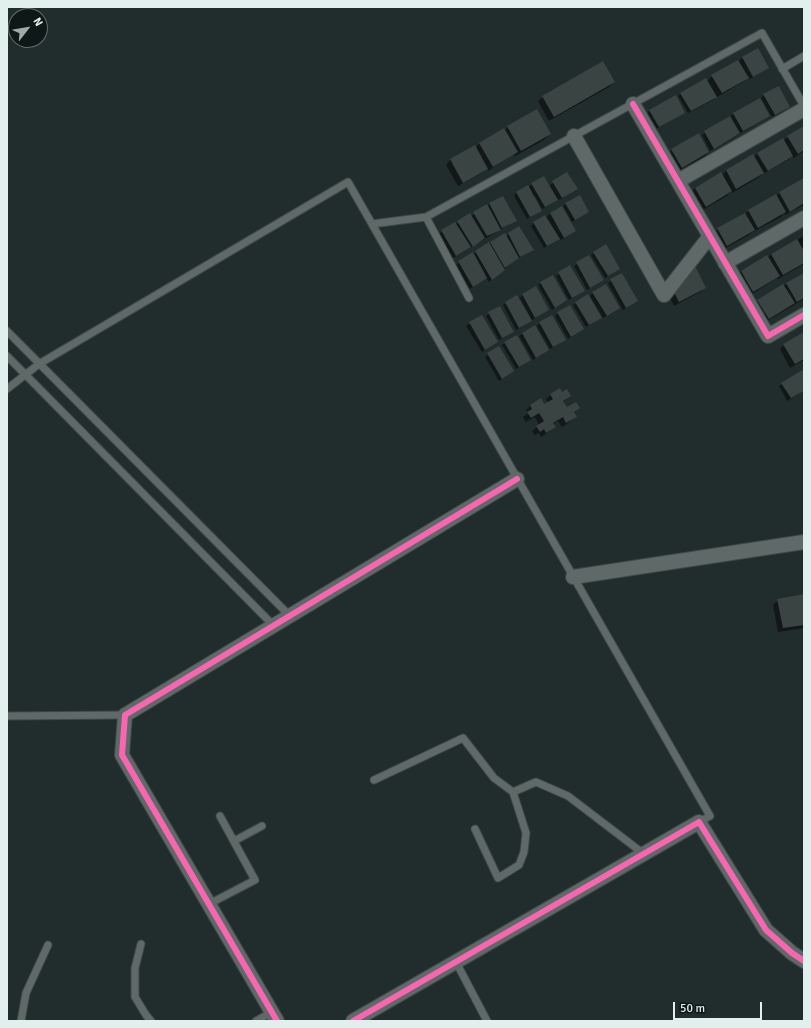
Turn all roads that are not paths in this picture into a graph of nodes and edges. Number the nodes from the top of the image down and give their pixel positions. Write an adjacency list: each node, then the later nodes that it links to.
1 (804, 56): 2 (lane)
2 (782, 69): 3 (lane); 4 (lane)
3 (633, 104): 5 (lane); 6 (street)
4 (804, 107): 6 (street)
5 (574, 136): 7 (lane); 10 (street)
6 (678, 181): 10 (street)
7 (426, 217): 9 (lane); 12 (lane)
8 (804, 218): 11 (street)
9 (372, 224): 17 (lane); 20 (lane)
10 (710, 236): 11 (street)
11 (725, 263): 13 (street)
12 (469, 298)
13 (804, 315)
14 (7, 331): 17 (lane)
15 (7, 356): 18 (lane)
16 (7, 364): 18 (lane)
17 (40, 364): 18 (lane); 23 (lane)
18 (26, 375): 19 (lane); 24 (lane)
19 (7, 389)
20 (517, 478): 22 (lane); 23 (street)
21 (804, 542): 22 (street)
22 (573, 577): 30 (lane)
23 (289, 615): 24 (street)
24 (274, 626): 25 (street)
25 (125, 715): 26 (lane); 35 (street)
26 (7, 716)
27 (374, 780): 28 (lane)
28 (513, 792): 32 (lane); 34 (lane)
29 (220, 816): 33 (lane)
30 (699, 822): 34 (street); 38 (street)
31 (262, 826): 33 (lane)
32 (476, 830)
33 (234, 841): 35 (lane)
34 (645, 854): 39 (street)
35 (209, 904): 40 (street)
36 (141, 944): 42 (lane)
37 (48, 945): 41 (lane)
38 (804, 961)
39 (456, 962): 44 (street); 45 (lane)
40 (274, 1016): 43 (lane)
41 (21, 1021)
42 (151, 1021)
43 (256, 1021)
44 (353, 1021)
45 (487, 1021)

